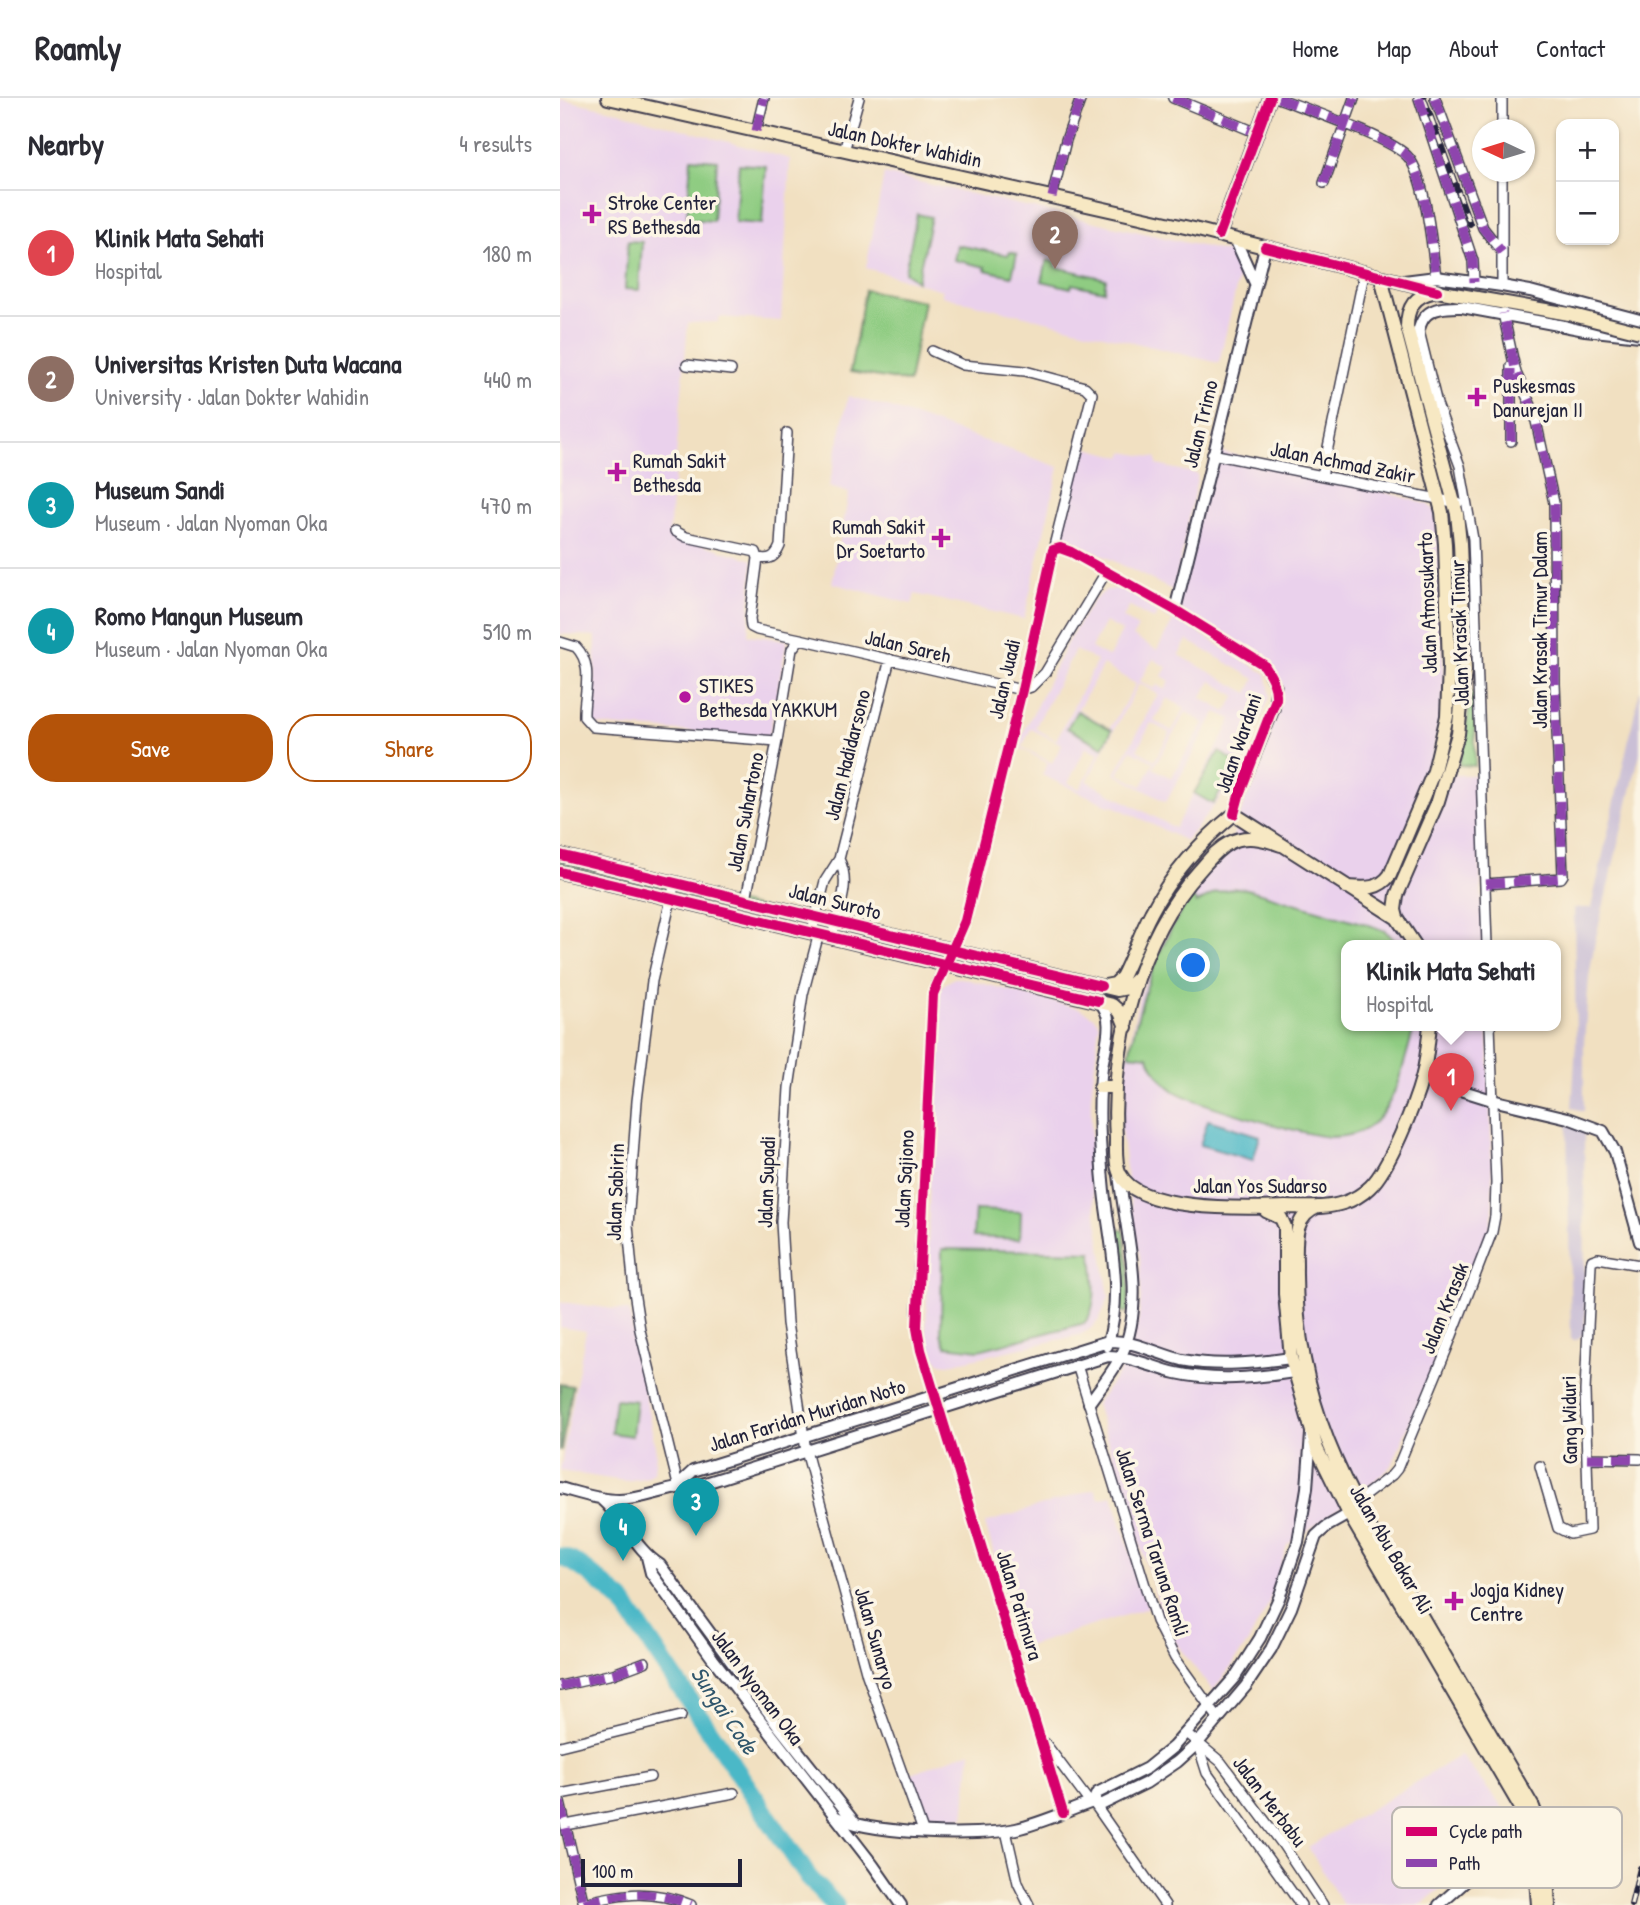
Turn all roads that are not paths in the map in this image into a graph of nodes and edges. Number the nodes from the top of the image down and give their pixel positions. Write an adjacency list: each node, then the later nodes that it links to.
1 (608, 98): 14 (main road, Jalan Dokter Wahidin)
2 (764, 98): 14 (street)
3 (859, 98): 16 (street)
4 (1081, 98): 19 (street)
5 (1172, 98): 15 (street)
6 (1269, 98): 15 (main road)
7 (1278, 98): 13 (street)
8 (1354, 98): 13 (street)
9 (1419, 98): 28 (street)
10 (1436, 98): 23 (street)
11 (1502, 98): 12 (street)
12 (1502, 119)
13 (1345, 124): 18 (street); 25 (street)
14 (756, 131): 16 (main road, Jalan Dokter Wahidin)
15 (1255, 132): 20 (main road)
16 (844, 150): 19 (main road, Jalan Dokter Wahidin)
17 (1502, 182): 23 (street)
18 (1324, 183)
19 (1052, 197): 20 (main road, Jalan Dokter Wahidin)
20 (1219, 235): 21 (main road, Jalan Dokter Wahidin)
21 (1235, 239): 22 (main road, Jalan Dokter Wahidin); 29 (street)
22 (1265, 247): 24 (main road, Jalan Dokter Wahidin); 29 (street, Jalan Trimo)
23 (1502, 252): 30 (street)
24 (1364, 274): 26 (main road, Jalan Dokter Wahidin); 44 (street)
25 (1436, 277): 27 (street); 28 (street)
26 (1381, 278): 27 (main road, Jalan Dokter Wahidin); 45 (main road, Jalan Atmosukarto)
27 (1398, 282): 31 (main road, Jalan Dokter Wahidin)
28 (1474, 282): 30 (street)
29 (1255, 283): 43 (street, Jalan Trimo)
30 (1502, 286): 33 (street)
31 (1437, 291): 35 (main road, Jalan Dokter Wahidin, bridge); 38 (main road, Jalan Atmosukarto)
32 (1503, 313): 34 (street); 35 (street); 37 (street, Jalan Krasak Timur Dalam)
33 (1636, 319): 35 (street)
34 (1419, 328): 38 (street, Jalan Atmosukarto); 46 (street, Jalan Krasak Timur)
35 (1636, 335)
36 (932, 351): 48 (street, Jalan Juadi)
37 (1511, 352): 42 (street); 70 (street, Jalan Krasak Timur Dalam)
38 (1414, 359): 46 (main road, Jalan Atmosukarto)
39 (687, 365): 40 (street)
40 (731, 370)
41 (787, 433): 49 (street)
42 (1511, 441)
43 (1212, 454): 44 (street, Jalan Achmad Zakir); 51 (street, Jalan Trimo)
44 (1322, 476): 45 (street, Jalan Achmad Zakir)
45 (1439, 499): 46 (street, Jalan Achmad Zakir); 55 (main road, Jalan Atmosukarto)
46 (1461, 503): 56 (main road, Jalan Atmosukarto); 57 (street, Jalan Krasak Timur)
47 (675, 531): 49 (street)
48 (1053, 550): 50 (street); 58 (street, Jalan Juadi)
49 (758, 558): 52 (street, Jalan Sareh)
50 (1106, 572): 51 (street); 58 (street, Jalan Juadi)
51 (1175, 610): 64 (street, Jalan Wardani)
52 (800, 639): 54 (street, Jalan Sareh); 59 (street, Jalan Suhartono)
53 (560, 642): 59 (street)
54 (890, 659): 58 (street, Jalan Sareh); 67 (street, Jalan Hadidarsono)
55 (1450, 685): 56 (main road); 60 (main road, Jalan Atmosukarto)
56 (1464, 685): 57 (street); 61 (main road, Jalan Atmosukarto)
57 (1478, 686): 70 (street, Jalan Krasak Timur)
58 (1022, 690): 81 (street, Jalan Juadi)
59 (777, 741): 73 (street, Jalan Suhartono)
60 (1441, 747): 61 (main road); 62 (main road, Jalan Atmosukarto)
61 (1455, 751): 63 (main road, Jalan Atmosukarto)
62 (1425, 796): 63 (main road); 71 (main road, Jalan Atmosukarto)
63 (1438, 802): 75 (main road, Jalan Atmosukarto)
64 (1234, 814): 65 (main road); 84 (main road)
65 (1281, 845): 71 (main road); 83 (main road)
66 (560, 855): 69 (main road, Jalan Suroto)
67 (839, 859): 74 (street, Jalan Hadidarsono); 76 (street, Jalan Hadidarsono)
68 (560, 872): 72 (main road, Jalan Suroto)
69 (675, 882): 72 (street, Jalan Sabirin); 73 (main road, Jalan Suroto)
70 (1486, 884): 80 (street, Jalan Krasak Timur)
71 (1346, 887): 75 (main road)
72 (671, 897): 77 (main road, Jalan Suroto); 117 (street, Jalan Sabirin)
73 (746, 899): 74 (main road, Jalan Suroto)
74 (816, 916): 76 (main road, Jalan Suroto); 77 (street, Jalan Supadi)
75 (1398, 918): 79 (main road)
76 (836, 921): 78 (street, Jalan Hadidarsono); 81 (main road, Jalan Suroto)
77 (815, 932): 78 (main road, Jalan Suroto); 112 (street, Jalan Supadi)
78 (832, 937): 82 (main road, Jalan Suroto)
79 (1412, 940)
80 (1487, 940)
81 (952, 949): 82 (street); 84 (main road, Jalan Suroto)
82 (945, 964): 85 (main road, Jalan Suroto); 108 (street, Jalan Sajiono)
83 (1140, 975): 84 (main road, Jalan Suroto); 86 (main road)
84 (1101, 986)
85 (1098, 1001): 86 (main road, Jalan Suroto); 90 (street)
86 (1126, 1027): 91 (main road)
87 (1429, 1031): 89 (main road, Jalan Yos Sudarso)
88 (1490, 1031): 92 (street)
89 (1422, 1078): 92 (street); 94 (main road, Jalan Yos Sudarso)
90 (1100, 1087): 91 (main road); 98 (street)
91 (1116, 1087): 93 (main road)
92 (1492, 1100): 96 (street); 120 (street, Jalan Krasak)
93 (1119, 1174): 95 (main road, Jalan Yos Sudarso); 99 (street)
94 (1322, 1206): 95 (main road, Jalan Yos Sudarso); 120 (main road, Jalan Abu Bakar Ali)
95 (1255, 1208): 103 (main road, Jalan Abu Bakar Ali)
96 (1640, 1242)
97 (1640, 1265): 114 (street, Gang Widuri)
98 (1108, 1341): 99 (street); 100 (street, Jalan Faridan Muridan Noto); 101 (street)
99 (1126, 1343): 102 (street); 104 (street)
100 (1073, 1352): 105 (street); 108 (street, Jalan Faridan Muridan Noto)
101 (1103, 1357): 102 (street, Jalan Faridan Muridan Noto); 105 (street, Jalan Faridan Muridan Noto)
102 (1121, 1357): 107 (street, Jalan Faridan Muridan Noto); 109 (street)
103 (1291, 1358): 104 (street); 106 (main road, Jalan Abu Bakar Ali)
104 (1207, 1364): 107 (street)
105 (1077, 1365): 109 (street, Jalan Serma Taruna Ramli); 110 (street, Jalan Faridan Muridan Noto)
106 (1294, 1372): 107 (street, Jalan Faridan Muridan Noto); 111 (main road, Jalan Abu Bakar Ali)
107 (1206, 1378)
108 (935, 1395): 110 (street); 112 (street, Jalan Faridan Muridan Noto)
109 (1089, 1403): 123 (street, Jalan Serma Taruna Ramli)
110 (939, 1409): 113 (street, Jalan Faridan Muridan Noto); 127 (street, Jalan Patimura)
111 (1311, 1430): 120 (main road, Jalan Abu Bakar Ali); 123 (street, Jalan Nyoman Oka)
112 (805, 1434): 113 (street, Jalan Supadi); 117 (street, Jalan Faridan Muridan Noto)
113 (806, 1451): 117 (street, Jalan Faridan Muridan Noto); 143 (street, Jalan Sunaryo)
114 (1587, 1458): 115 (street); 116 (street, Gang Widuri)
115 (1640, 1459)
116 (1540, 1466)
117 (678, 1485): 119 (street, Jalan Faridan Muridan Noto)
118 (560, 1488): 119 (street, Jalan Faridan Muridan Noto)
119 (600, 1498): 130 (street, Jalan Nyoman Oka)
120 (1352, 1509): 125 (street, Jalan Nyoman Oka); 136 (main road, Jalan Abu Bakar Ali); 137 (main road, Jalan Abu Bakar Ali)
121 (646, 1662): 122 (street)
122 (560, 1686)
123 (1209, 1707): 125 (street, Jalan Serma Taruna Ramli); 126 (street, Jalan Nyoman Oka)
124 (681, 1716): 129 (street)
125 (1218, 1718): 128 (street, Jalan Nyoman Oka)
126 (1186, 1733): 128 (street); 135 (street, Jalan Nyoman Oka)
127 (1042, 1739): 135 (street, Jalan Patimura); 138 (street, Jalan Patimura)
128 (1197, 1744): 135 (street, Jalan Nyoman Oka); 144 (street, Jalan Merbabu); 145 (street, Jalan Merbabu)
129 (560, 1746)
130 (801, 1766): 139 (street, Jalan Nyoman Oka); 140 (street, Jalan Nyoman Oka)
131 (650, 1777): 133 (street)
132 (734, 1793): 141 (street)
133 (560, 1794)
134 (560, 1802): 141 (street)
135 (1091, 1802): 138 (street, Jalan Nyoman Oka); 151 (street, Jalan Patimura)
136 (1520, 1807)
137 (1534, 1807)
138 (1063, 1813): 142 (street, Jalan Nyoman Oka)
139 (834, 1815): 140 (street, Jalan Nyoman Oka); 149 (street)
140 (856, 1824): 143 (street, Jalan Nyoman Oka)
141 (566, 1825): 147 (street)
142 (1006, 1830): 143 (street, Jalan Nyoman Oka); 150 (street)
143 (923, 1831)
144 (1283, 1845): 145 (street); 153 (street, Jalan Merbabu)
145 (1267, 1856): 152 (street, Jalan Merbabu)
146 (1458, 1888): 154 (street)
147 (584, 1904): 148 (street)
148 (691, 1905)
149 (901, 1905)
150 (1029, 1905)
151 (1165, 1905)
152 (1301, 1905)
153 (1323, 1905)
154 (1439, 1905)

